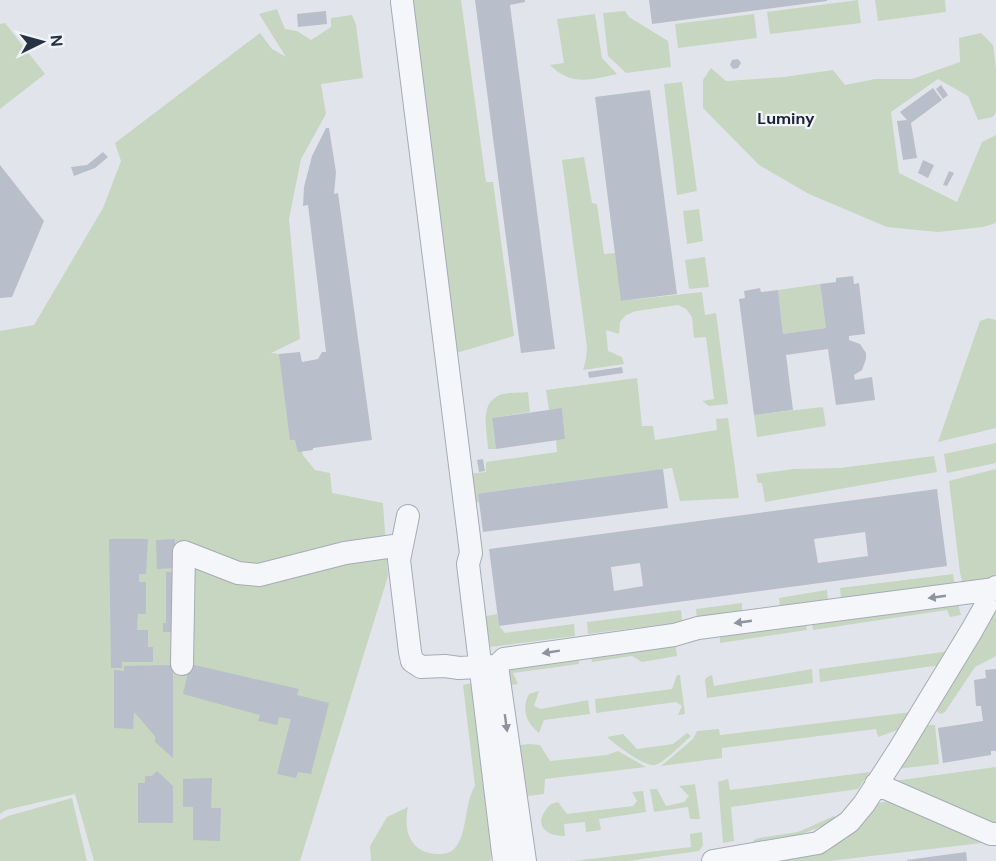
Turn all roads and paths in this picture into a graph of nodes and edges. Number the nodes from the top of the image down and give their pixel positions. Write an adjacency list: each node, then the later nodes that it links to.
1 (402, 2): 6 (street)
2 (408, 516): 3 (street)
3 (401, 545): 5 (street); 6 (street)
4 (995, 588): 6 (street, one-way to 6); 7 (street)
5 (182, 664)
6 (488, 666): 9 (street); 10 (street, one-way to 10)
7 (876, 784): 8 (street); 11 (street)
8 (996, 834)
9 (504, 861)
10 (525, 861)
11 (713, 861)

